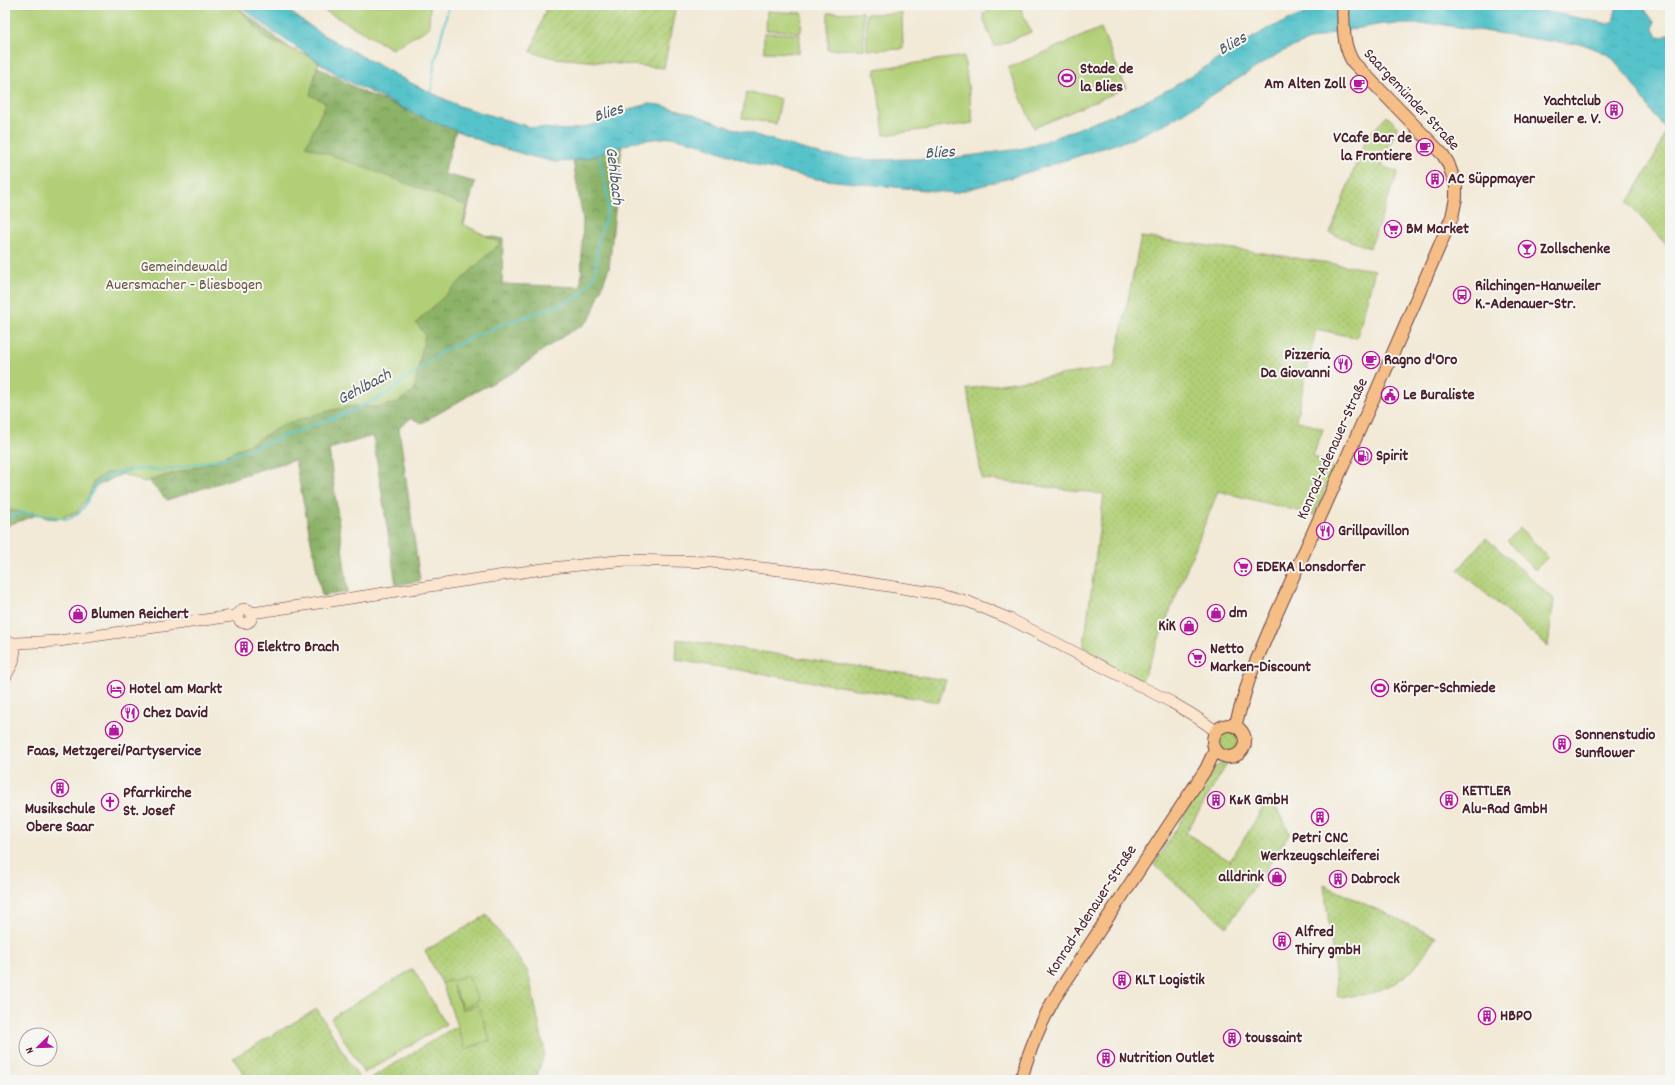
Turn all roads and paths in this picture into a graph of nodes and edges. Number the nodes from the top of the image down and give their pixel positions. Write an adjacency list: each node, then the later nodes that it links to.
1 (1344, 11): 2 (main road, Saargemünder Straße)
2 (1456, 185): 5 (main road, Konrad-Adenauer-Straße)
3 (11, 642): 4 (main road); 6 (main road)
4 (5, 678)
5 (1235, 726): 6 (main road); 7 (main road)
6 (1216, 731): 7 (main road)
7 (1219, 753): 8 (main road, Konrad-Adenauer-Straße)
8 (1021, 1080)

